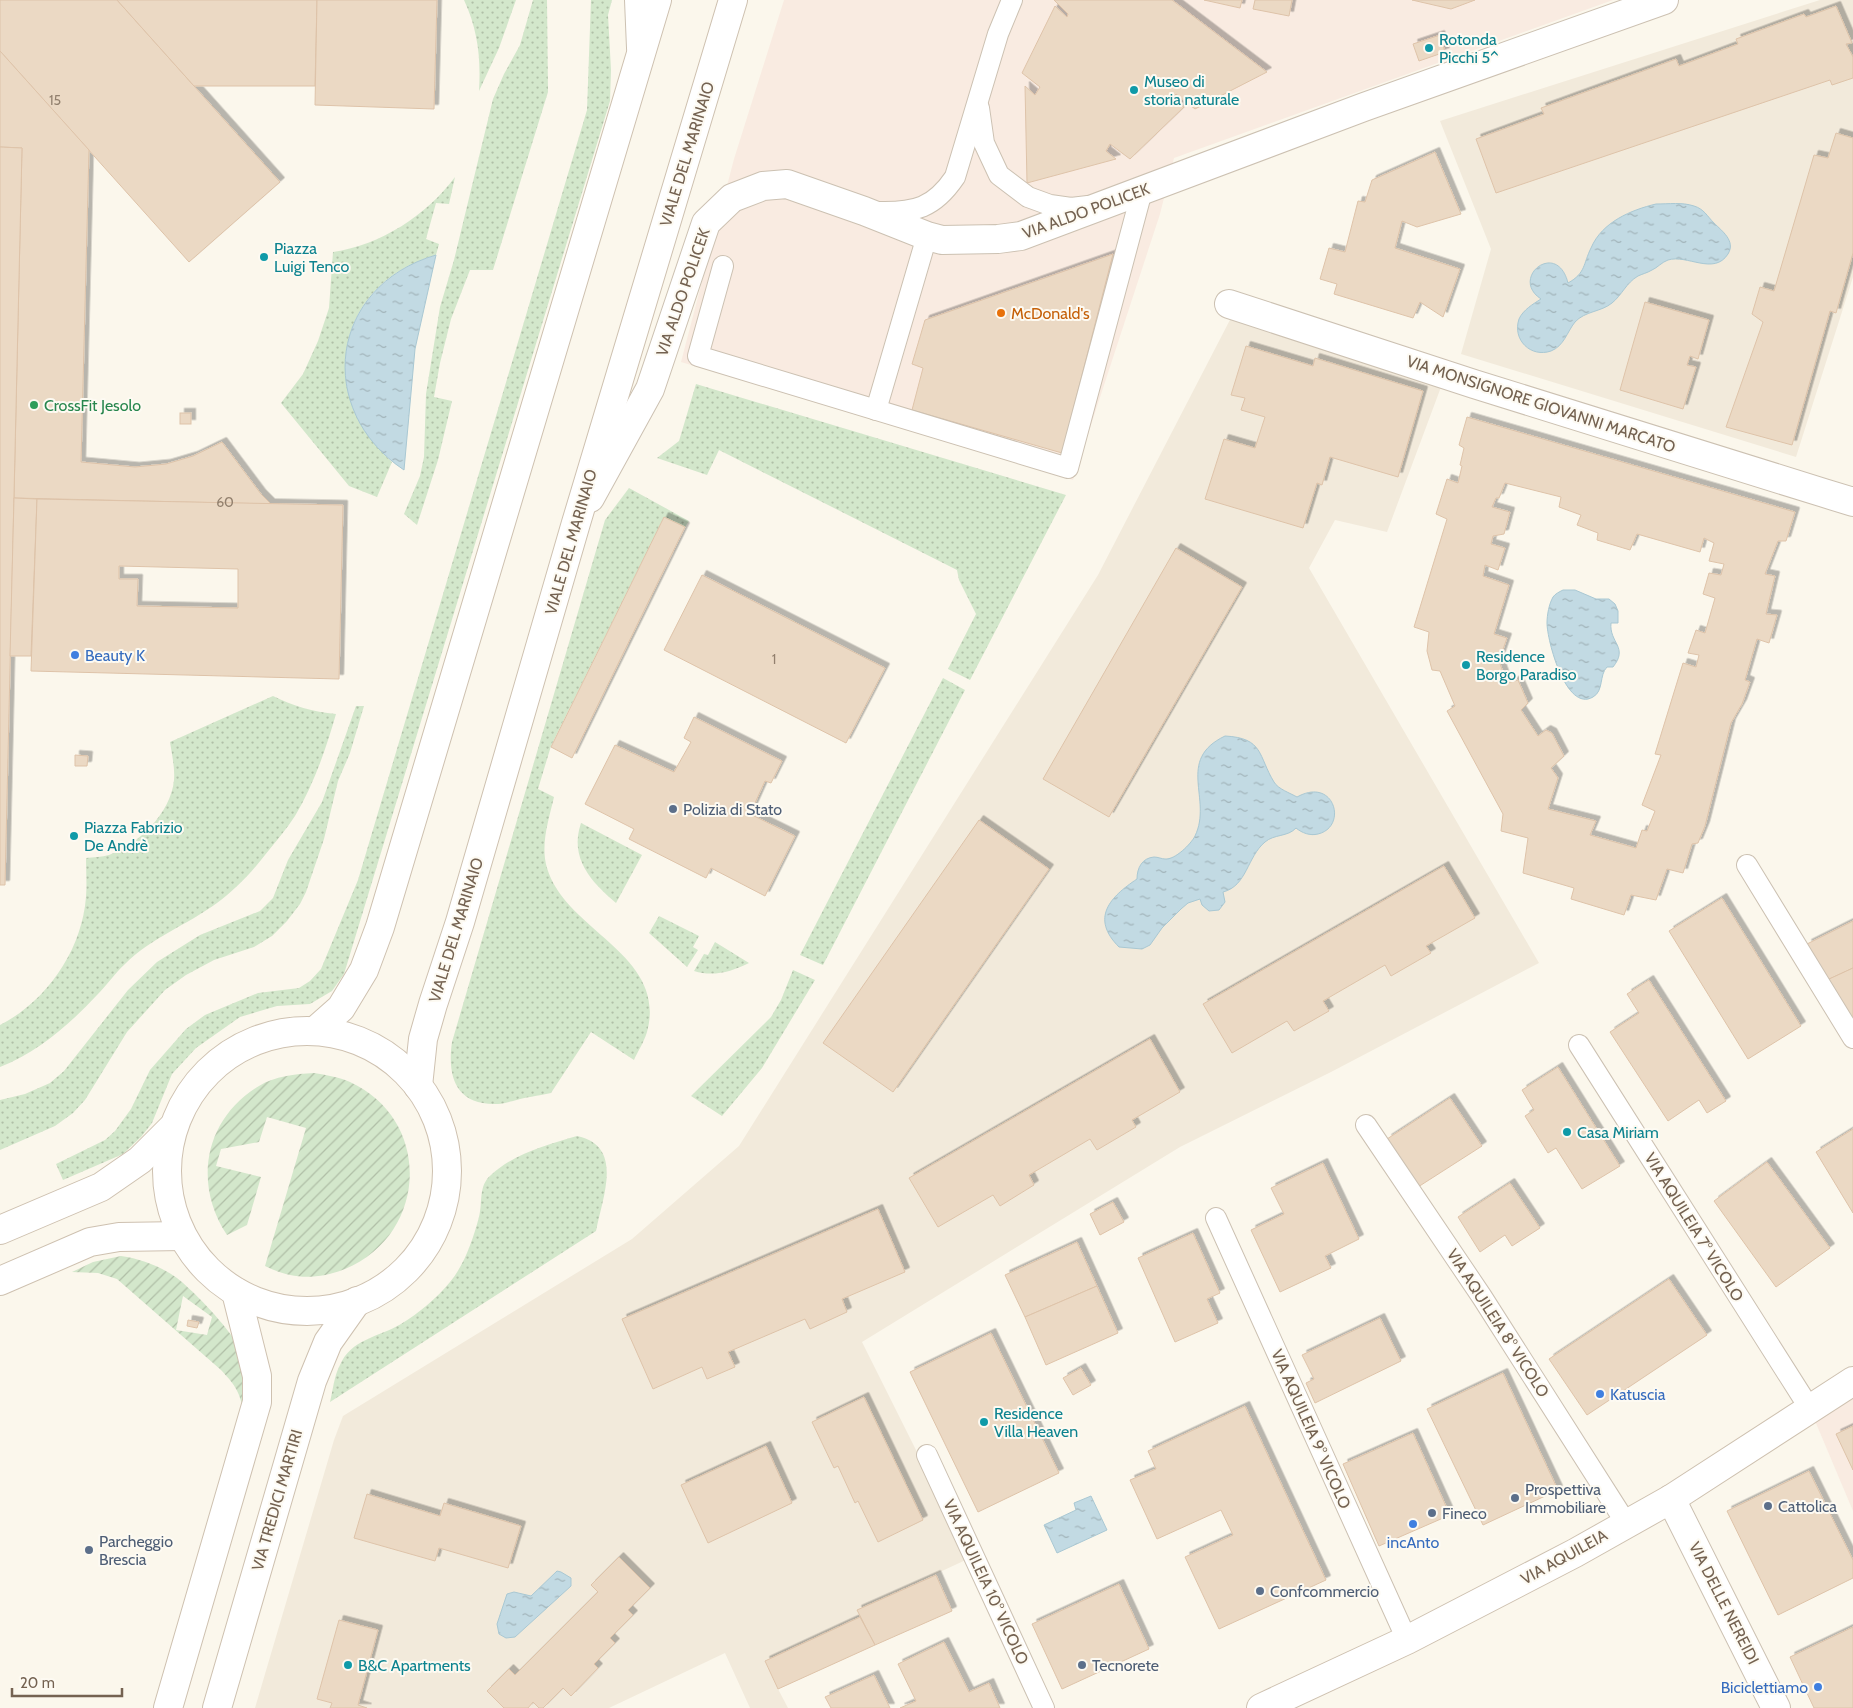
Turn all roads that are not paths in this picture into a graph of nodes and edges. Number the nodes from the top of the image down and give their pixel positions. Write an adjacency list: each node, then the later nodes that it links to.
1 (639, 0): 6 (street)
2 (657, 0): 6 (street)
3 (733, 0): 16 (street, VIALE DEL MARINAIO)
4 (1012, 0): 7 (lane)
5 (1664, 0): 8 (street, VIA ALDO POLICEK)
6 (641, 54): 18 (street)
7 (978, 103): 9 (lane); 10 (lane)
8 (1142, 191): 9 (street, VIA ALDO POLICEK); 14 (lane)
9 (1102, 204): 11 (street, VIA ALDO POLICEK)
10 (864, 211): 11 (street, VIA ALDO POLICEK); 16 (street, VIA ALDO POLICEK)
11 (927, 236): 14 (lane)
12 (723, 266): 14 (lane)
13 (1228, 304): 15 (street, VIA MONSIGNORE GIOVANNI MARCATO)
14 (876, 410)
15 (1853, 501)
16 (576, 523): 21 (street, VIALE DEL MARINAIO)
17 (1747, 865): 19 (lane)
18 (314, 1031): 21 (street); 23 (street)
19 (1853, 1038)
20 (1579, 1044): 31 (lane, VIA AQUILEIA 7° VICOLO)
21 (418, 1086): 29 (street)
22 (1366, 1126): 34 (lane, VIA AQUILEIA 8° VICOLO)
23 (172, 1128): 25 (street); 26 (street)
24 (1216, 1218): 35 (lane, VIA AQUILEIA 9° VICOLO)
25 (0, 1230)
26 (182, 1236): 27 (street); 28 (street)
27 (0, 1281)
28 (236, 1292): 29 (street); 37 (street)
29 (357, 1301): 38 (street, VIA TREDICI MARTIRI)
30 (1853, 1381): 31 (street, VIA AQUILEIA)
31 (1810, 1409): 33 (street, VIA AQUILEIA)
32 (927, 1455): 39 (lane, VIA AQUILEIA 10° VICOLO)
33 (1670, 1499): 34 (street, VIA AQUILEIA); 41 (street, VIA DELLE NEREIDI)
34 (1626, 1523): 35 (street, VIA AQUILEIA)
35 (1407, 1640): 36 (street, VIA AQUILEIA)
36 (1298, 1700): 40 (street, VIA AQUILEIA)
37 (168, 1708)
38 (217, 1708)
39 (1044, 1708)
40 (1261, 1708)
41 (1776, 1708)

